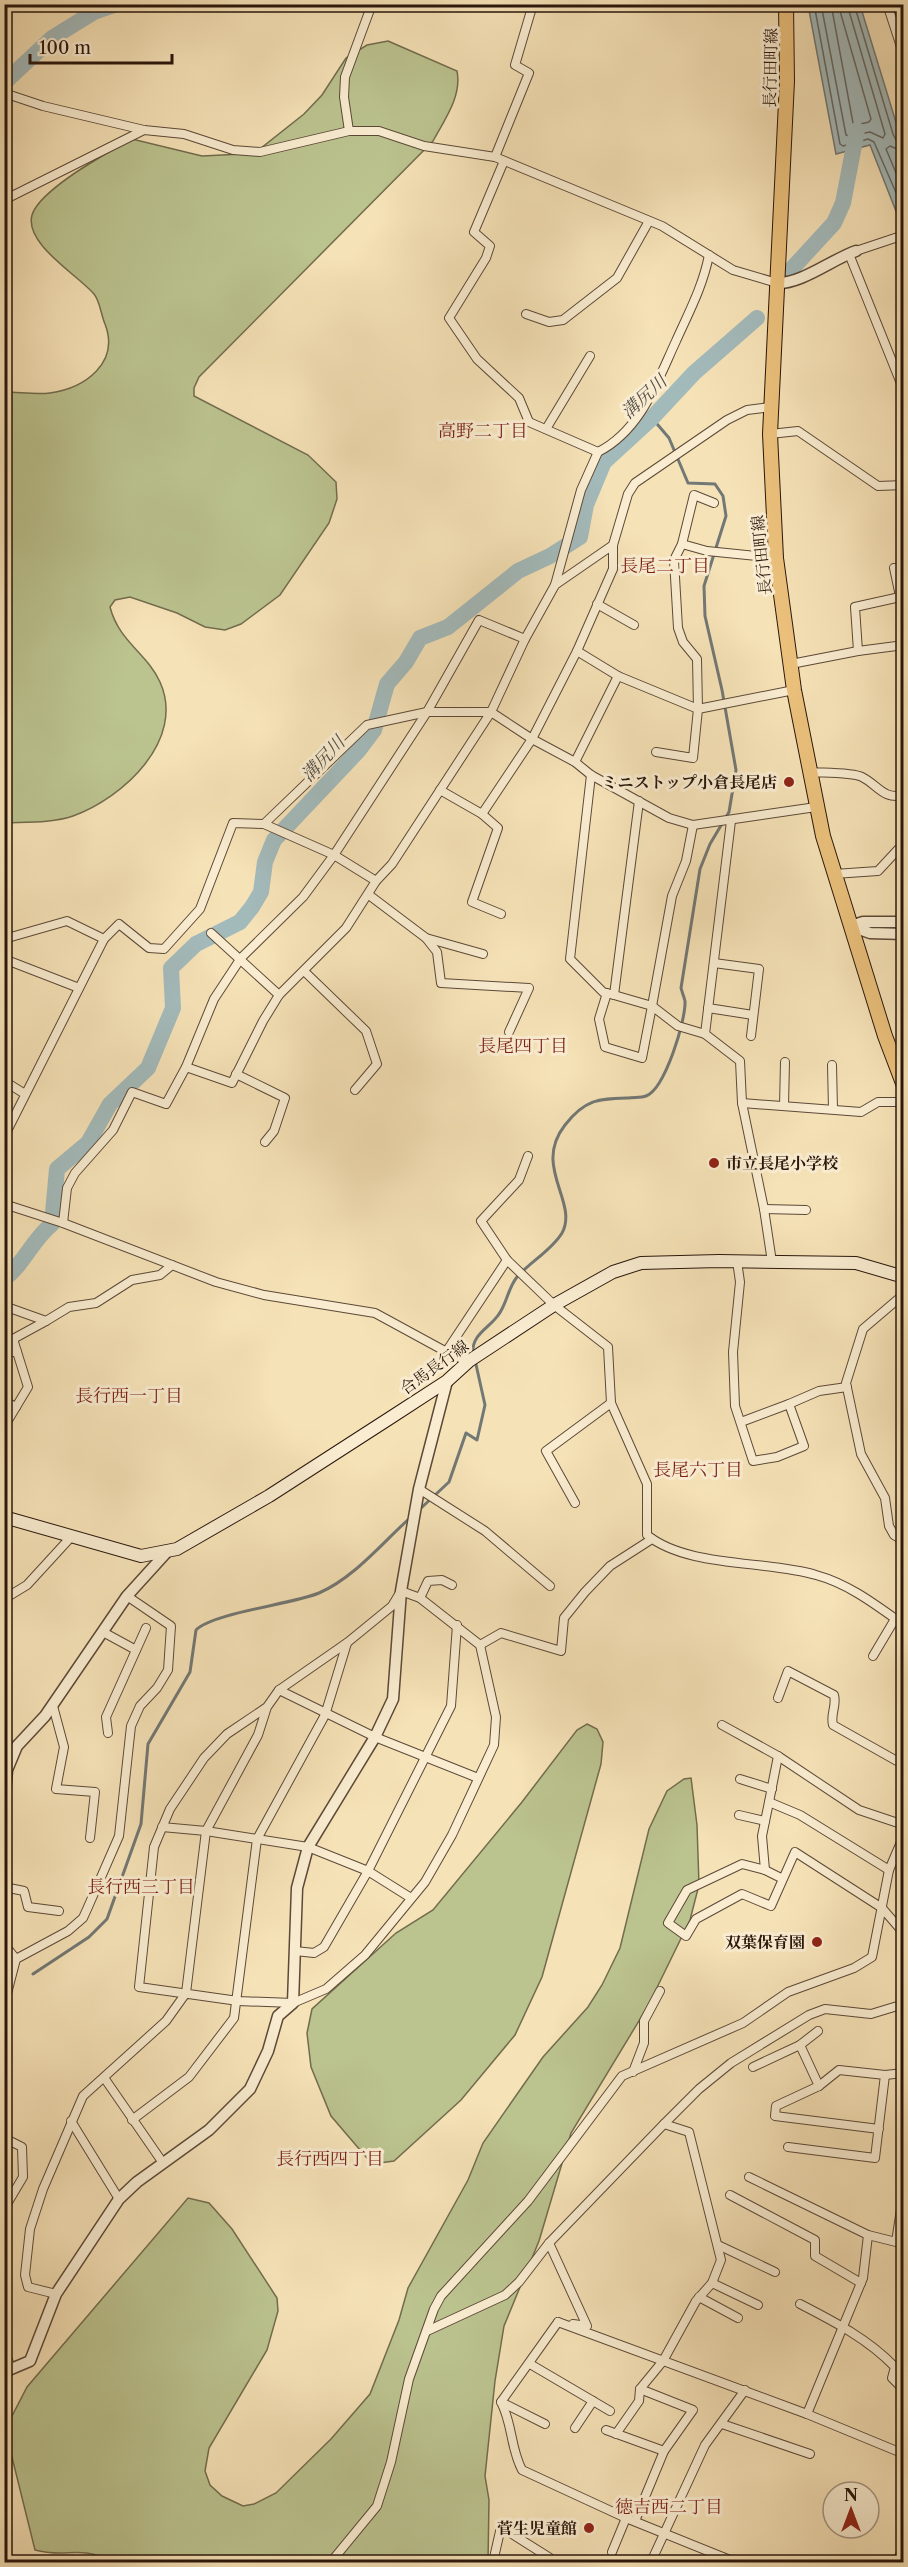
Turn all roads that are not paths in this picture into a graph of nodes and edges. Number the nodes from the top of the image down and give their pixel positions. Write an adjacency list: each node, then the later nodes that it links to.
1 (372, 4): 8 (street)
2 (533, 4): 9 (street)
3 (786, 4): 16 (main road, 長行田町線)
4 (887, 4): 5 (street)
5 (903, 56)
6 (4, 93): 7 (street)
7 (144, 130): 8 (street); 11 (street)
8 (349, 131): 9 (street)
9 (495, 157): 10 (street)
10 (504, 161): 12 (street); 21 (street)
11 (6, 198)
12 (649, 221): 15 (street); 17 (street)
13 (903, 235): 14 (street)
14 (853, 252): 16 (street); 19 (street)
15 (709, 255): 16 (street); 23 (street)
16 (777, 284): 20 (main road, 長行田町線)
17 (526, 314)
18 (590, 356): 21 (street)
19 (903, 391)
20 (771, 407): 22 (main road, 長行田町線); 26 (street)
21 (546, 429): 23 (street)
22 (770, 434): 24 (street); 28 (main road, 長行田町線)
23 (598, 452): 30 (street)
24 (903, 485)
25 (714, 503): 27 (street)
26 (613, 544): 30 (street); 32 (street)
27 (682, 544): 28 (street); 42 (street)
28 (776, 558): 39 (main road, 長行田町線)
29 (894, 568): 31 (street)
30 (555, 585): 35 (street)
31 (900, 597): 33 (street); 38 (street)
32 (597, 604): 34 (street); 37 (street)
33 (903, 615)
34 (634, 625)
35 (525, 639): 43 (street); 44 (street)
36 (903, 645): 38 (street)
37 (577, 651): 40 (street); 45 (street)
38 (858, 651): 39 (street)
39 (791, 664): 41 (main road, 長行田町線)
40 (618, 676): 42 (street); 47 (street)
41 (794, 690): 42 (street); 48 (main road, 長行田町線)
42 (698, 709): 46 (street)
43 (427, 712): 44 (street); 56 (street); 59 (street)
44 (491, 712): 45 (street); 50 (street)
45 (532, 739): 47 (street); 54 (street)
46 (657, 752)
47 (575, 762): 49 (street)
48 (810, 772): 51 (street); 53 (main road, 長行田町線)
49 (591, 775): 52 (street); 77 (street)
50 (440, 790): 54 (street); 61 (street)
51 (903, 795)
52 (639, 801): 57 (street); 77 (street)
53 (816, 807): 55 (street); 60 (main road, 長行田町線)
54 (482, 814): 63 (street)
55 (731, 821): 57 (street); 74 (street)
56 (264, 824): 59 (street); 69 (street)
57 (693, 825): 79 (street)
58 (903, 843): 60 (street)
59 (333, 855): 61 (street); 72 (street)
60 (834, 874): 65 (main road, 長行田町線)
61 (376, 881): 62 (street)
62 (369, 895): 70 (street); 75 (street)
63 (501, 914)
64 (903, 922): 65 (street)
65 (851, 926): 67 (street); 89 (main road, 長行田町線)
66 (211, 933): 72 (street)
67 (903, 934)
68 (4, 939): 69 (street)
69 (104, 939): 76 (street)
70 (426, 939): 71 (street); 82 (street)
71 (483, 954)
72 (241, 958): 78 (street); 87 (street)
73 (4, 959): 76 (street)
74 (714, 963): 80 (street); 81 (street)
75 (304, 971): 78 (street); 91 (street)
76 (80, 988): 92 (street)
77 (611, 994): 79 (street); 79 (street)
78 (279, 995): 88 (street)
79 (652, 1006): 83 (street)
80 (708, 1008): 81 (street); 83 (street)
81 (753, 1015): 84 (street)
82 (509, 1032)
83 (705, 1034): 94 (street)
84 (751, 1036)
85 (785, 1062): 95 (street)
86 (832, 1065): 96 (street)
87 (186, 1067): 88 (street); 103 (street)
88 (237, 1074): 98 (street)
89 (902, 1080)
90 (4, 1081): 92 (street)
91 (355, 1090)
92 (25, 1094): 97 (street)
93 (903, 1102): 96 (street)
94 (742, 1103): 95 (street); 101 (street)
95 (784, 1106): 96 (street)
96 (833, 1109)
97 (4, 1137)
98 (265, 1142)
99 (528, 1156): 104 (street)
100 (4, 1204): 103 (street)
101 (764, 1209): 102 (street); 106 (street)
102 (806, 1209)
103 (63, 1222): 107 (street)
104 (507, 1260): 110 (street); 115 (street)
105 (737, 1261): 106 (main road, 合馬長行線); 110 (main road, 合馬長行線); 123 (street)
106 (771, 1262): 108 (main road, 合馬長行線)
107 (172, 1265): 112 (street); 115 (street)
108 (903, 1277)
109 (903, 1294): 118 (street)
110 (554, 1305): 116 (main road, 合馬長行線); 120 (street)
111 (4, 1306): 112 (street)
112 (46, 1321): 114 (street)
113 (4, 1352): 114 (street)
114 (17, 1352): 122 (street)
115 (446, 1352): 116 (street)
116 (468, 1361): 117 (main road, 合馬長行線)
117 (447, 1381): 125 (street); 131 (main road, 合馬長行線)
118 (847, 1387): 121 (street); 130 (street)
119 (4, 1401): 122 (street)
120 (611, 1403): 126 (street); 129 (street)
121 (789, 1404): 123 (street); 123 (street)
122 (16, 1407): 124 (street)
123 (741, 1422)
124 (4, 1427)
125 (419, 1489): 133 (street); 134 (street)
126 (575, 1503)
127 (4, 1518): 128 (main road, 合馬長行線)
128 (71, 1537): 131 (main road, 合馬長行線); 137 (street)
129 (652, 1539): 138 (street); 144 (street)
130 (903, 1541)
131 (166, 1553): 135 (street)
132 (452, 1585): 136 (street)
133 (550, 1586)
134 (401, 1591): 136 (street); 143 (street); 154 (street)
135 (127, 1596): 142 (street); 183 (street)
136 (420, 1598): 139 (street)
137 (4, 1599)
138 (895, 1619): 140 (street); 146 (street)
139 (457, 1625): 144 (street); 156 (street)
140 (903, 1625)
141 (146, 1628): 145 (street)
142 (103, 1632): 145 (street); 149 (street)
143 (348, 1642): 147 (street); 151 (street)
144 (480, 1645): 158 (street)
145 (136, 1650): 153 (street)
146 (873, 1656)
147 (279, 1690): 150 (street); 151 (street)
148 (778, 1698): 157 (street)
149 (53, 1706): 162 (street); 169 (street)
150 (267, 1707): 166 (street); 167 (street)
151 (325, 1715): 154 (street); 170 (street)
152 (722, 1725): 155 (street)
153 (108, 1732)
154 (375, 1737): 156 (street); 171 (street)
155 (778, 1756): 160 (street); 165 (street)
156 (425, 1757): 158 (street); 172 (street)
157 (903, 1765)
158 (478, 1778): 177 (street)
159 (740, 1779): 160 (street)
160 (772, 1789): 161 (street)
161 (769, 1802): 164 (street); 174 (street)
162 (4, 1805)
163 (739, 1815): 164 (street)
164 (765, 1821): 173 (street)
165 (903, 1826)
166 (162, 1827): 167 (street); 186 (street)
167 (206, 1831): 170 (street); 186 (street)
168 (903, 1835): 174 (street)
169 (90, 1838)
170 (257, 1839): 171 (street); 187 (street)
171 (308, 1846): 172 (street); 182 (street)
172 (368, 1870): 177 (street); 182 (street)
173 (765, 1870): 175 (street); 175 (street)
174 (889, 1870): 178 (street)
175 (783, 1879): 178 (street)
176 (4, 1887): 179 (street)
177 (411, 1898): 188 (street)
178 (882, 1908): 180 (street); 194 (street)
179 (59, 1911)
180 (902, 1930): 184 (street)
181 (4, 1944): 183 (street)
182 (295, 1951): 188 (street)
183 (16, 1959): 190 (street)
184 (903, 1968)
185 (660, 1991): 194 (street)
186 (186, 1993): 187 (street); 197 (street)
187 (238, 2001): 188 (street); 199 (street)
188 (293, 2003): 205 (street)
189 (903, 2004): 201 (street)
190 (4, 2005)
191 (818, 2031): 192 (street)
192 (800, 2045): 193 (street); 198 (street)
193 (753, 2067)
194 (633, 2072): 224 (street)
195 (903, 2073): 196 (street)
196 (885, 2075): 198 (street); 202 (street)
197 (105, 2079): 199 (street); 200 (street)
198 (819, 2086): 202 (street)
199 (132, 2120): 205 (street)
200 (71, 2121): 209 (street); 217 (street)
201 (664, 2124): 212 (street); 213 (street)
202 (879, 2128): 204 (street)
203 (4, 2138): 210 (street)
204 (788, 2147)
205 (163, 2163): 209 (street)
206 (749, 2177): 211 (street)
207 (730, 2195): 216 (street)
208 (903, 2196): 211 (street)
209 (118, 2199): 217 (street)
210 (4, 2209)
211 (868, 2235): 216 (street)
212 (549, 2243): 222 (street); 224 (street)
213 (718, 2245): 214 (street); 215 (street)
214 (775, 2272)
215 (712, 2283): 218 (street); 220 (street)
216 (861, 2283): 223 (street)
217 (56, 2294): 228 (street)
218 (699, 2297): 221 (street); 226 (street)
219 (800, 2304): 223 (street)
220 (758, 2305)
221 (738, 2318)
222 (558, 2322): 226 (street); 227 (street)
223 (845, 2327): 231 (street); 235 (street)
224 (427, 2331): 249 (street)
225 (4, 2348): 228 (street)
226 (663, 2361): 229 (street); 230 (street)
227 (530, 2364): 232 (street); 233 (street)
228 (8, 2371)
229 (640, 2389): 240 (street); 241 (street)
230 (745, 2390): 235 (street); 237 (street)
231 (903, 2390)
232 (593, 2401): 234 (street); 238 (street)
233 (501, 2402): 236 (street); 244 (street)
234 (610, 2410)
235 (807, 2414): 243 (street)
236 (545, 2424)
237 (722, 2424): 242 (street); 246 (street)
238 (576, 2428)
239 (606, 2430): 240 (street)
240 (616, 2434): 241 (street)
241 (664, 2451): 245 (street)
242 (810, 2454)
243 (903, 2454)
244 (626, 2518): 245 (street); 247 (street)
245 (635, 2521): 246 (street)
246 (663, 2532): 252 (street); 253 (street)
247 (612, 2552)
248 (903, 2554): 254 (main road)
249 (332, 2562)
250 (493, 2562): 251 (street)
251 (547, 2562)
252 (651, 2562)
253 (735, 2562)
254 (900, 2562)

